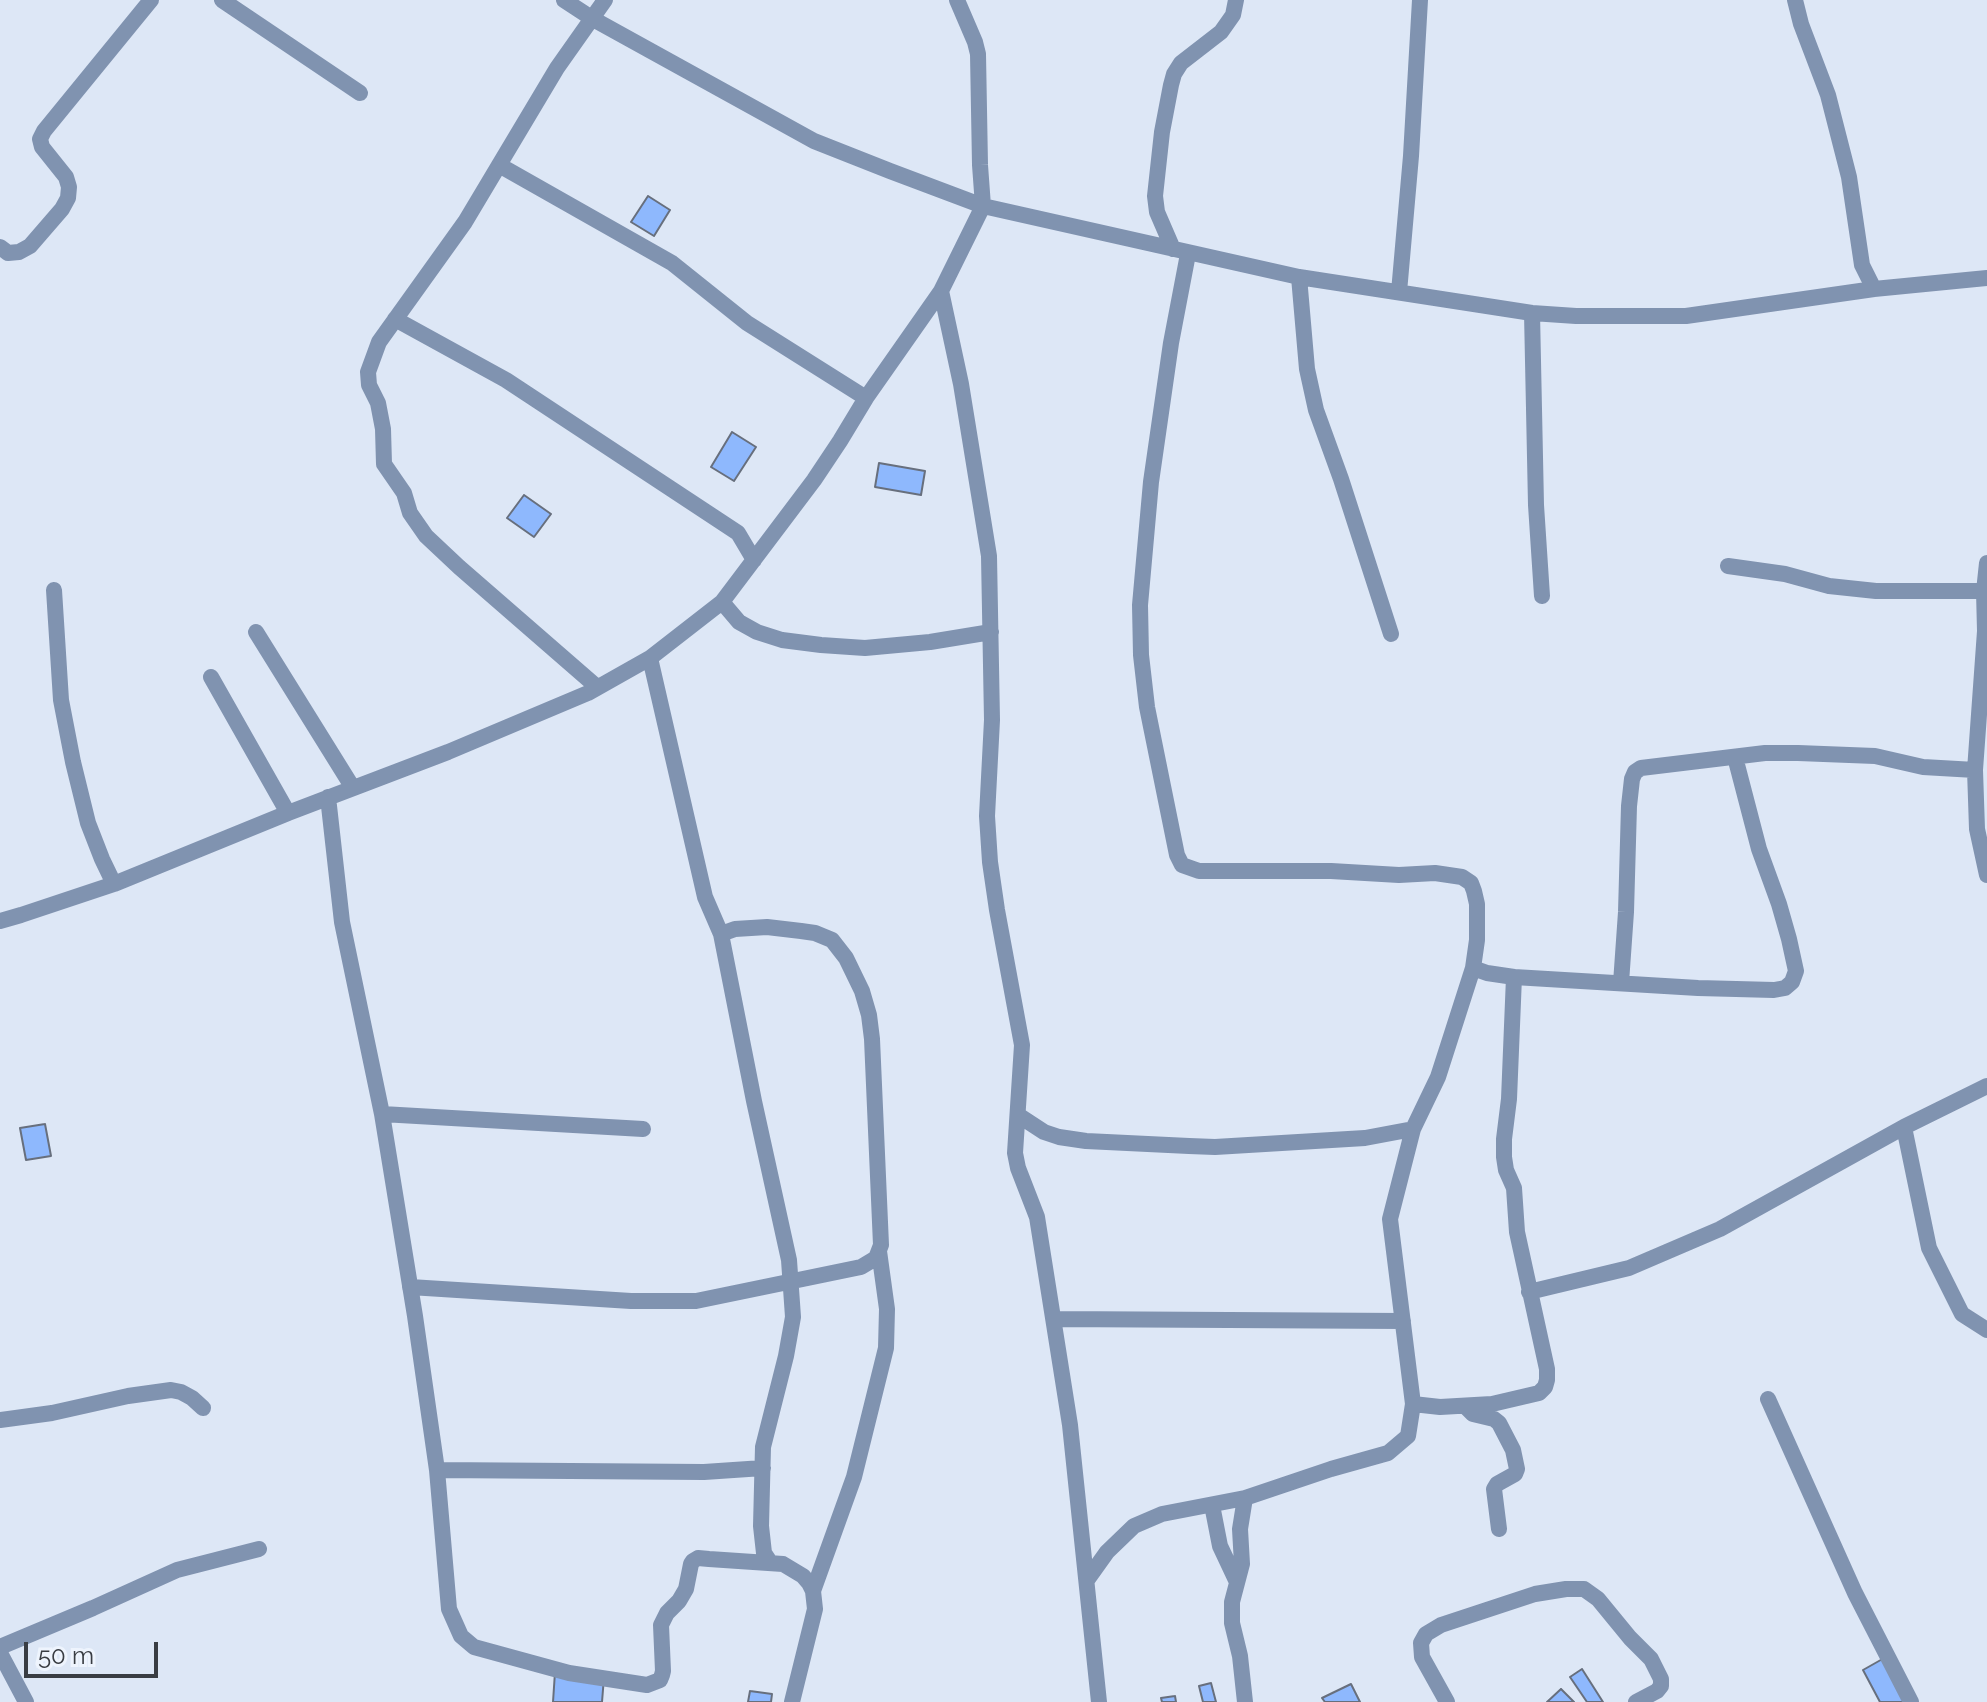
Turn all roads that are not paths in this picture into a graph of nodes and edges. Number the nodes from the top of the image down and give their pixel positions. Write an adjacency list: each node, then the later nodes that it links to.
1 (151, 0): 13 (street)
2 (222, 0): 10 (street)
3 (564, 0): 9 (street)
4 (605, 0): 9 (street)
5 (957, 0): 12 (street)
6 (1236, 0): 14 (street)
7 (1420, 0): 19 (street)
8 (1795, 0): 17 (street)
9 (593, 19): 11 (street); 12 (street)
10 (360, 93)
11 (499, 165): 21 (street); 22 (street)
12 (983, 206): 14 (street); 18 (street)
13 (0, 247)
14 (1180, 251): 15 (street); 47 (street)
15 (1299, 277): 19 (street); 34 (street)
16 (1987, 278): 17 (street)
17 (1874, 289): 20 (street)
18 (941, 291): 22 (street); 33 (street)
19 (1399, 292): 20 (street)
20 (1532, 313): 30 (street)
21 (395, 319): 23 (street); 37 (street)
22 (866, 398): 24 (street)
23 (738, 533): 24 (street); 25 (street)
24 (773, 534): 25 (street)
25 (754, 560): 31 (street)
26 (1987, 563): 29 (street)
27 (1728, 566): 29 (street)
28 (54, 590): 44 (street)
29 (1984, 591): 39 (street)
30 (1542, 596)
31 (722, 602): 33 (street); 35 (street)
32 (256, 632): 40 (street)
33 (991, 632): 52 (street)
34 (1391, 634)
35 (650, 658): 37 (street); 46 (street)
36 (211, 677): 42 (street)
37 (597, 687): 40 (street)
38 (1735, 757): 39 (street); 49 (street); 49 (street)
39 (1975, 770): 43 (street)
40 (353, 788): 41 (street)
41 (328, 797): 42 (street); 51 (street)
42 (288, 813): 44 (street)
43 (1987, 875)
44 (114, 884): 45 (street)
45 (0, 921)
46 (721, 934): 56 (street); 57 (street)
47 (1473, 968): 48 (street); 55 (street)
48 (1514, 977): 49 (street); 59 (street)
49 (1621, 983)
50 (1987, 1086): 53 (street)
51 (382, 1114): 54 (street); 58 (street)
52 (1018, 1115): 55 (street); 60 (street)
53 (1904, 1127): 59 (street); 62 (street)
54 (643, 1129)
55 (1413, 1129): 61 (street)
56 (879, 1251): 57 (street); 77 (street)
57 (791, 1281): 58 (street); 68 (street)
58 (410, 1287): 69 (street)
59 (1529, 1292): 65 (street)
60 (1054, 1319): 61 (street); 75 (street)
61 (1403, 1321): 64 (street)
62 (1987, 1330)
63 (1768, 1399): 86 (street)
64 (1413, 1404): 65 (street); 70 (street)
65 (1466, 1407): 72 (street)
66 (203, 1408): 67 (street)
67 (0, 1420)
68 (763, 1468): 69 (street); 74 (street)
69 (437, 1470): 74 (street)
70 (1245, 1498): 71 (street); 76 (street)
71 (1212, 1505): 75 (street); 76 (street)
72 (1499, 1529)
73 (259, 1549): 78 (street)
74 (770, 1562): 77 (street)
75 (1087, 1580): 82 (street)
76 (1236, 1580): 83 (street)
77 (813, 1591): 81 (street)
78 (0, 1647)
79 (0, 1653): 80 (street)
80 (26, 1702)
81 (792, 1702)
82 (1099, 1702)
83 (1245, 1702)
84 (1447, 1702): 85 (street)
85 (1636, 1702)
86 (1911, 1702)

